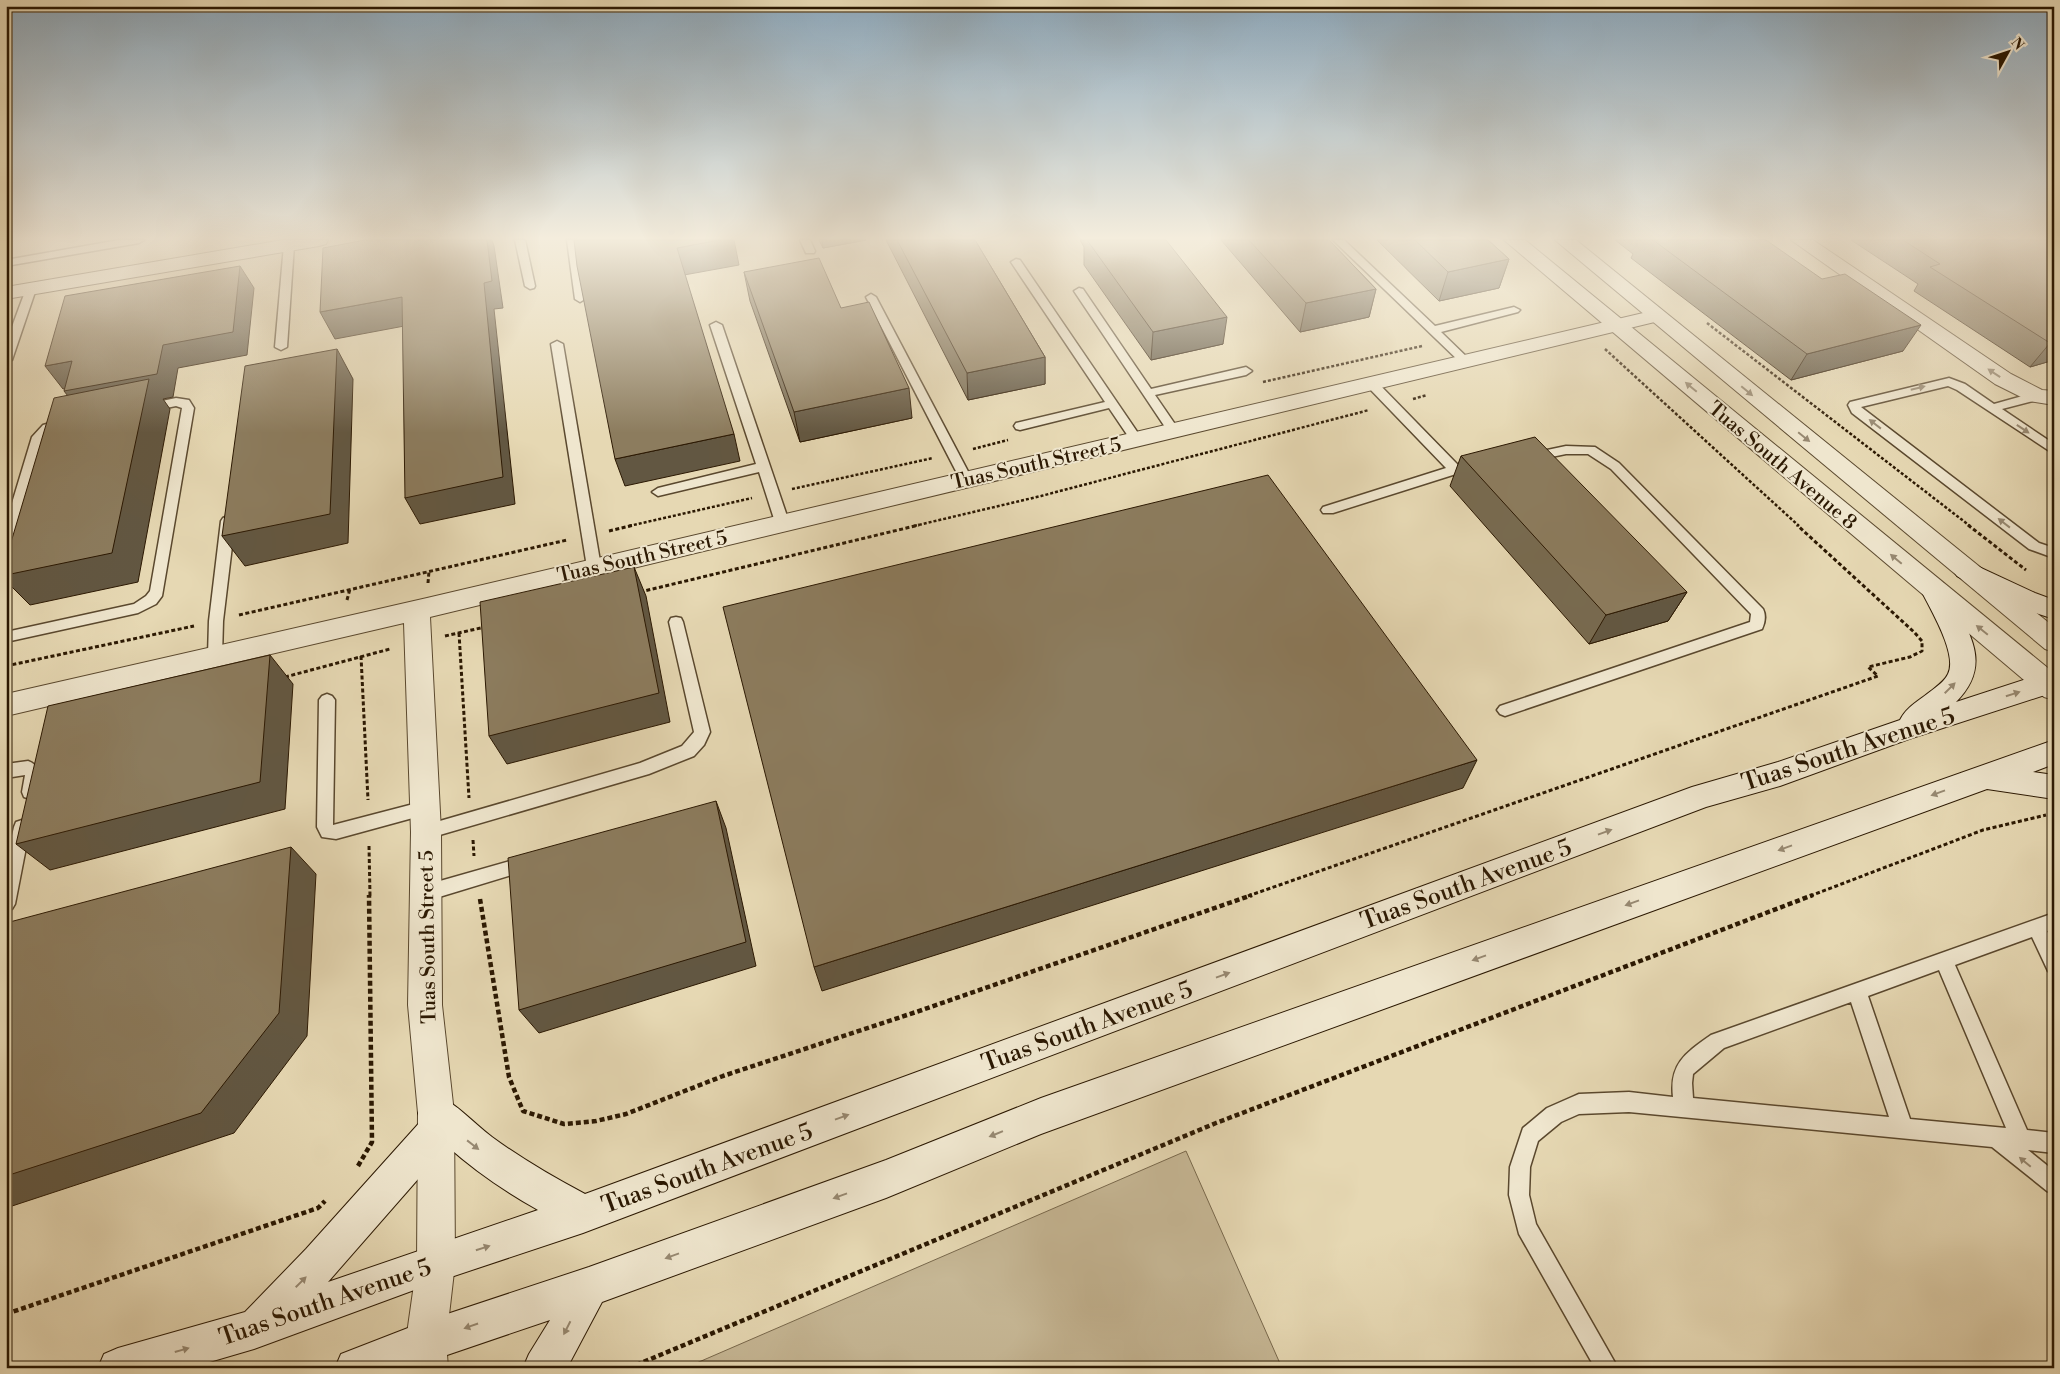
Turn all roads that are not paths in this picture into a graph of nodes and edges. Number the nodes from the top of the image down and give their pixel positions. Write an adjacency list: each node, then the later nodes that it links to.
1 (25, 304): 17 (lane)
2 (284, 304): 16 (lane)
3 (875, 304): 35 (lane)
4 (1044, 304): 23 (lane)
5 (1088, 304): 21 (lane)
6 (1406, 304): 14 (lane)
7 (1591, 304): 13 (street, Tuas South Avenue 8)
8 (1642, 304): 11 (street, Tuas South Avenue 8)
9 (1894, 304): 22 (street, one-way to 9)
10 (1514, 310): 14 (lane)
11 (1656, 316): 13 (street, Tuas South Street 5); 43 (street, Tuas South Avenue 8, one-way to 43)
12 (716, 325): 33 (lane)
13 (1616, 325): 18 (street, Tuas South Street 5); 44 (street, Tuas South Avenue 8, one-way to 13)
14 (1434, 330): 18 (lane)
15 (557, 344): 42 (lane)
16 (281, 347)
17 (6, 360)
18 (1465, 361): 20 (street, Tuas South Street 5)
19 (1246, 371): 21 (lane)
20 (1372, 383): 28 (street, Tuas South Street 5); 34 (lane)
21 (1148, 394): 28 (lane)
22 (2045, 397): 24 (lane)
23 (1112, 404): 27 (lane); 29 (lane)
24 (1992, 408): 30 (lane, one-way to 30); 41 (lane, one-way to 24)
25 (138, 409): 48 (lane)
26 (73, 422): 40 (lane)
27 (1020, 426)
28 (1173, 430): 29 (street, Tuas South Street 5)
29 (1136, 439): 35 (street, Tuas South Street 5)
30 (2054, 450)
31 (1521, 459): 54 (lane)
32 (1492, 464): 34 (lane)
33 (763, 467): 36 (lane); 39 (lane)
34 (1455, 470): 38 (lane)
35 (966, 479): 39 (street, Tuas South Street 5)
36 (658, 492)
37 (230, 503): 50 (lane)
38 (1328, 510)
39 (782, 522): 42 (street, Tuas South Street 5)
40 (6, 547)
41 (2054, 553)
42 (594, 567): 45 (street, Tuas South Street 5)
43 (1966, 570): 46 (street); 49 (street, Tuas South Avenue 8)
44 (1934, 590): 51 (street, Tuas South Avenue 8, one-way to 44); 55 (street, one-way to 44)
45 (417, 610): 50 (street, Tuas South Street 5); 60 (street, Tuas South Street 5)
46 (2054, 610)
47 (676, 622): 60 (lane)
48 (6, 637)
49 (2054, 642)
50 (215, 656): 53 (street, Tuas South Street 5)
51 (2052, 684): 55 (street, Tuas South Avenue 5, one-way to 51)
52 (327, 700): 60 (lane)
53 (6, 705)
54 (1505, 710)
55 (1900, 731): 76 (street, Tuas South Avenue 5, one-way to 55)
56 (2054, 752): 58 (street)
57 (6, 771): 63 (lane)
58 (1984, 776): 59 (street); 78 (street, one-way to 78)
59 (2054, 787)
60 (426, 820): 62 (street, Tuas South Street 5)
61 (542, 859): 62 (lane)
62 (426, 893): 70 (street, Tuas South Street 5)
63 (6, 904)
64 (2054, 920): 65 (lane)
65 (2036, 927): 66 (lane); 67 (lane)
66 (1944, 960): 68 (lane); 73 (lane)
67 (2054, 965)
68 (1857, 992): 69 (lane); 71 (lane)
69 (1685, 1108): 71 (lane); 84 (lane)
70 (435, 1123): 76 (street, one-way to 76); 77 (street, Tuas South Street 5); 79 (street, one-way to 70)
71 (1903, 1129): 72 (lane)
72 (1997, 1138): 73 (lane); 75 (lane, one-way to 72)
73 (2021, 1140): 74 (lane)
74 (2054, 1143)
75 (2054, 1184)
76 (583, 1214): 77 (street, Tuas South Avenue 5, one-way to 76)
77 (436, 1263): 79 (street, Tuas South Avenue 5); 80 (street, Tuas South Street 5)
78 (589, 1286): 80 (street, one-way to 80); 83 (street, one-way to 83)
79 (254, 1330): 81 (street, Tuas South Avenue 5, one-way to 79)
80 (427, 1354): 82 (street)
81 (118, 1368)
82 (355, 1368)
83 (543, 1368)
84 (1607, 1368)

